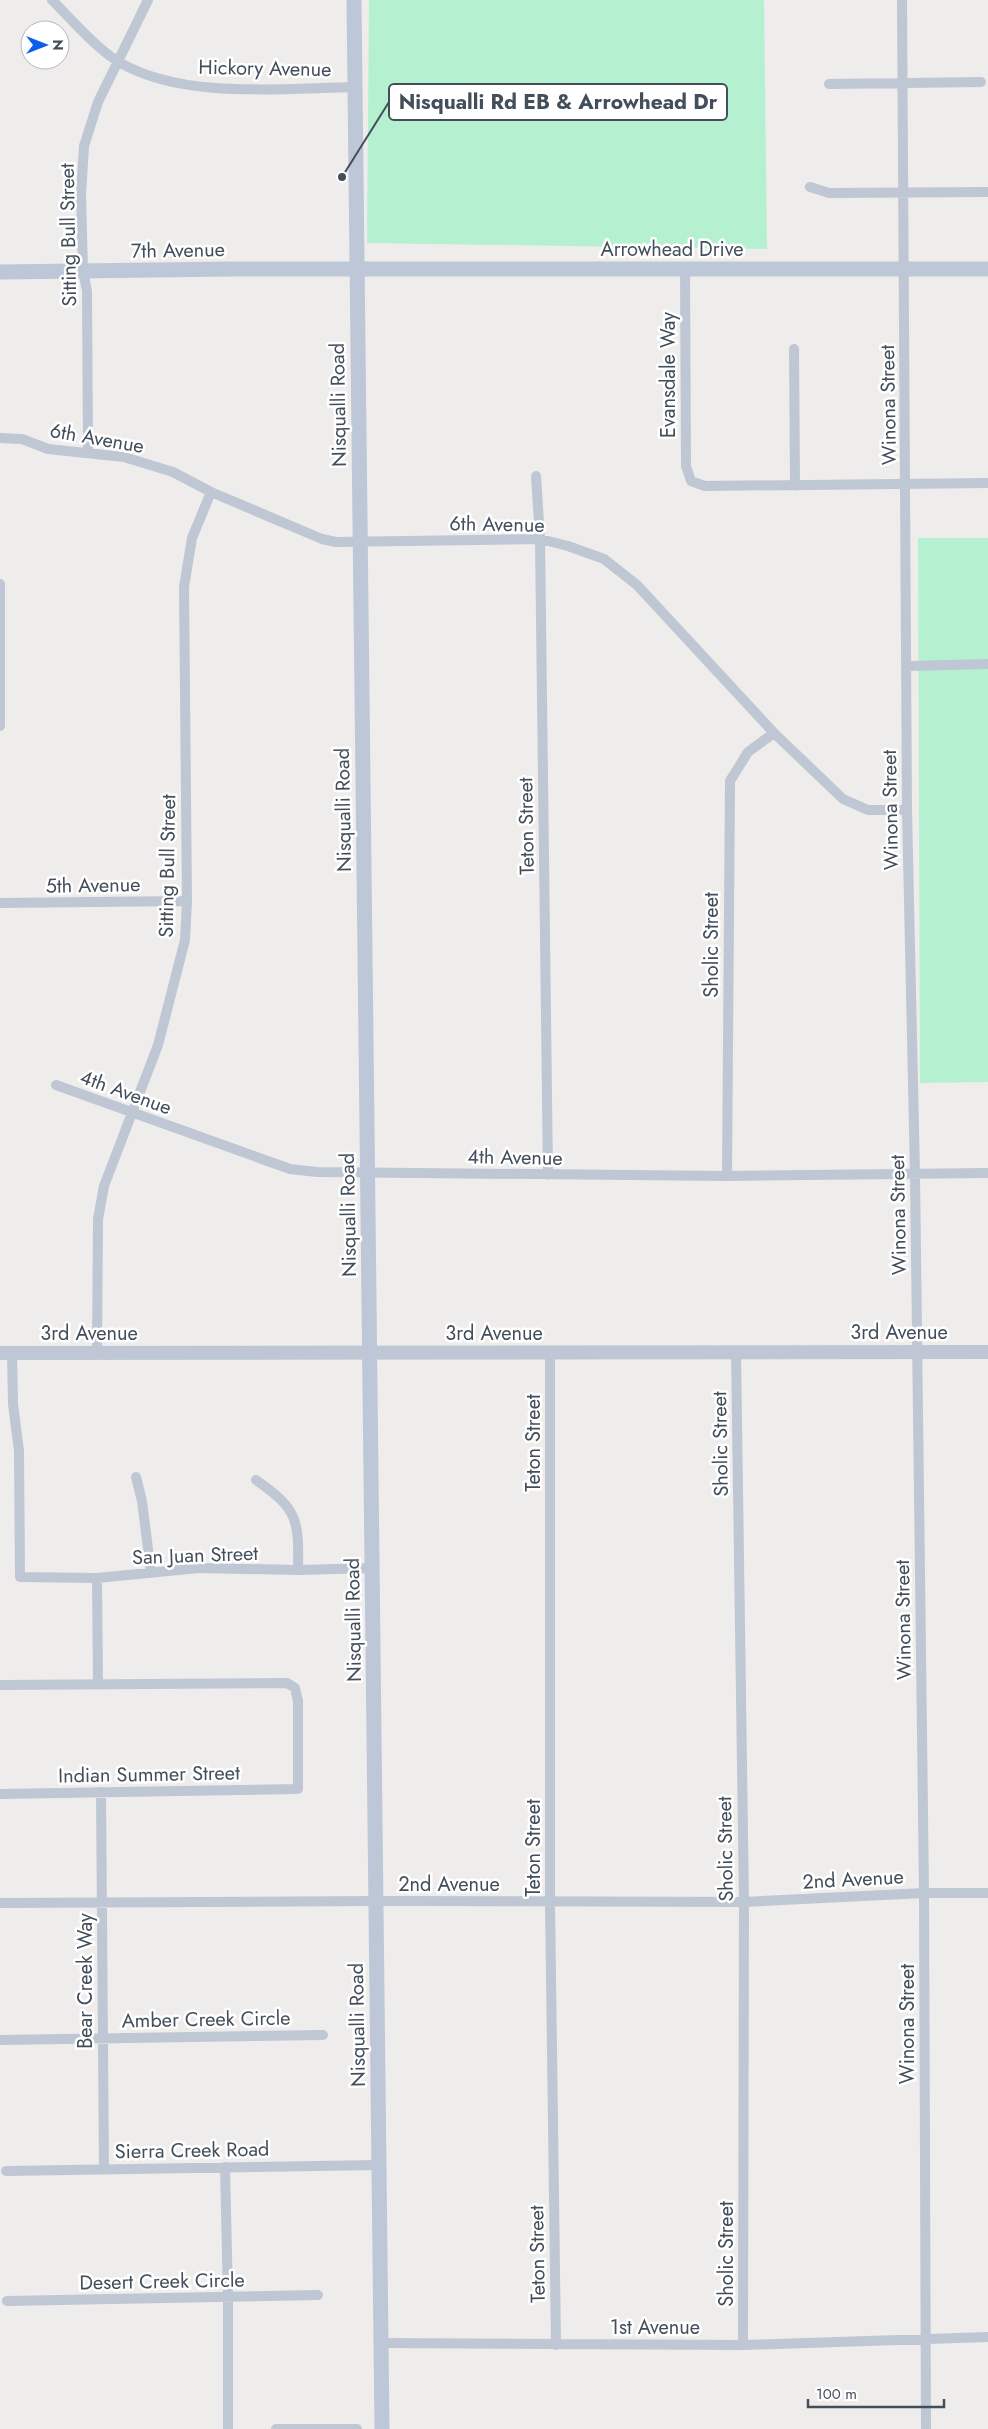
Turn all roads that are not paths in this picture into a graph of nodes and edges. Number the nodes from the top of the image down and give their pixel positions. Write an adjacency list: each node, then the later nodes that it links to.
1 (52, 0): 5 (street, Hickory Avenue)
2 (148, 0): 5 (street, Sitting Bull Street)
3 (354, 0): 9 (main road, Nisqualli Road)
4 (902, 0): 7 (street, Winona Street)
5 (118, 62): 9 (street, Hickory Avenue); 17 (street, Sitting Bull Street)
6 (981, 82): 7 (street)
7 (902, 83): 8 (street); 11 (street, Winona Street)
8 (828, 84)
9 (355, 87): 16 (main road, Nisqualli Road)
10 (810, 187): 11 (street)
11 (903, 192): 12 (street); 14 (street, Winona Street)
12 (988, 192)
13 (685, 269): 14 (main road, Arrowhead Drive); 16 (main road, Arrowhead Drive); 25 (street, Evansdale Way)
14 (904, 269): 15 (main road, Arrowhead Drive); 24 (street, Winona Street)
15 (988, 269)
16 (356, 270): 17 (main road, 7th Avenue); 28 (main road, Nisqualli Road)
17 (83, 271): 18 (main road, 7th Avenue); 21 (street, Sitting Bull Street)
18 (0, 272)
19 (794, 348): 25 (street)
20 (0, 438): 21 (street, 6th Avenue)
21 (88, 452): 26 (street, 6th Avenue)
22 (536, 476): 27 (street, Teton Street)
23 (988, 483): 24 (street)
24 (906, 484): 25 (street); 31 (street, Winona Street)
25 (794, 486)
26 (211, 492): 28 (street, 6th Avenue); 35 (street, Sitting Bull Street)
27 (540, 539): 28 (street, 6th Avenue); 33 (street, 6th Avenue); 42 (street, Teton Street)
28 (360, 541): 39 (main road, Nisqualli Road)
29 (0, 584): 32 (street)
30 (988, 664): 31 (street)
31 (906, 666): 34 (street, Winona Street)
32 (1, 726)
33 (774, 733): 34 (street, 6th Avenue); 43 (street, Sholic Street)
34 (907, 810): 41 (street, Winona Street)
35 (187, 901): 36 (street, 5th Avenue); 38 (street, Sitting Bull Street)
36 (0, 903)
37 (56, 1085): 38 (street, 4th Avenue)
38 (130, 1114): 39 (street, 4th Avenue); 44 (street, Sitting Bull Street)
39 (367, 1173): 42 (street, 4th Avenue); 45 (main road, Nisqualli Road)
40 (988, 1173): 41 (street, 4th Avenue)
41 (915, 1174): 43 (street, 4th Avenue); 48 (street, Winona Street)
42 (548, 1175): 43 (street, 4th Avenue)
43 (727, 1176)
44 (97, 1352): 45 (street, 3rd Avenue); 50 (street, 3rd Avenue)
45 (369, 1352): 46 (street, 3rd Avenue); 53 (main road, Nisqualli Road)
46 (550, 1352): 47 (street, 3rd Avenue); 64 (street, Teton Street)
47 (736, 1352): 48 (street, 3rd Avenue); 65 (street, Sholic Street)
48 (917, 1352): 49 (street, 3rd Avenue); 62 (street, Winona Street)
49 (988, 1352)
50 (6, 1353): 56 (street, San Juan Street)
51 (136, 1477): 55 (street)
52 (256, 1480): 54 (street)
53 (372, 1568): 54 (street, San Juan Street); 63 (main road, Nisqualli Road)
54 (298, 1570): 55 (street, San Juan Street)
55 (151, 1573): 56 (street, San Juan Street)
56 (98, 1578): 57 (street)
57 (98, 1684): 58 (street); 59 (street, Indian Summer Street)
58 (0, 1685)
59 (101, 1792): 60 (street, Indian Summer Street); 67 (street, Bear Creek Way)
60 (0, 1794)
61 (988, 1892): 62 (street, 2nd Avenue)
62 (924, 1893): 65 (street, 2nd Avenue); 79 (street, Winona Street)
63 (376, 1901): 64 (street, 2nd Avenue); 67 (street, 2nd Avenue); 71 (main road, Nisqualli Road)
64 (550, 1902): 65 (street, 2nd Avenue); 81 (street, Teton Street)
65 (744, 1902): 82 (street, Sholic Street)
66 (0, 1903): 67 (street, 2nd Avenue)
67 (102, 1903): 69 (street, Bear Creek Way)
68 (323, 2035): 69 (street, Amber Creek Circle)
69 (103, 2037): 70 (street, Amber Creek Circle); 73 (street, Bear Creek Way)
70 (0, 2040)
71 (379, 2165): 72 (street, Sierra Creek Road); 80 (main road, Nisqualli Road)
72 (225, 2167): 73 (street, Sierra Creek Road); 76 (street)
73 (104, 2169): 74 (street, Sierra Creek Road)
74 (6, 2170)
75 (318, 2295): 76 (street, Desert Creek Circle)
76 (228, 2298): 77 (street, Desert Creek Circle); 83 (street)
77 (7, 2301)
78 (988, 2337): 79 (street, 1st Avenue)
79 (925, 2340): 82 (street, 1st Avenue); 87 (street, Winona Street)
80 (381, 2343): 81 (street, 1st Avenue); 86 (main road, Nisqualli Road)
81 (556, 2344): 82 (street, 1st Avenue)
82 (743, 2345)
83 (228, 2429)
84 (276, 2429): 85 (street)
85 (357, 2429)
86 (382, 2429)
87 (926, 2429)

